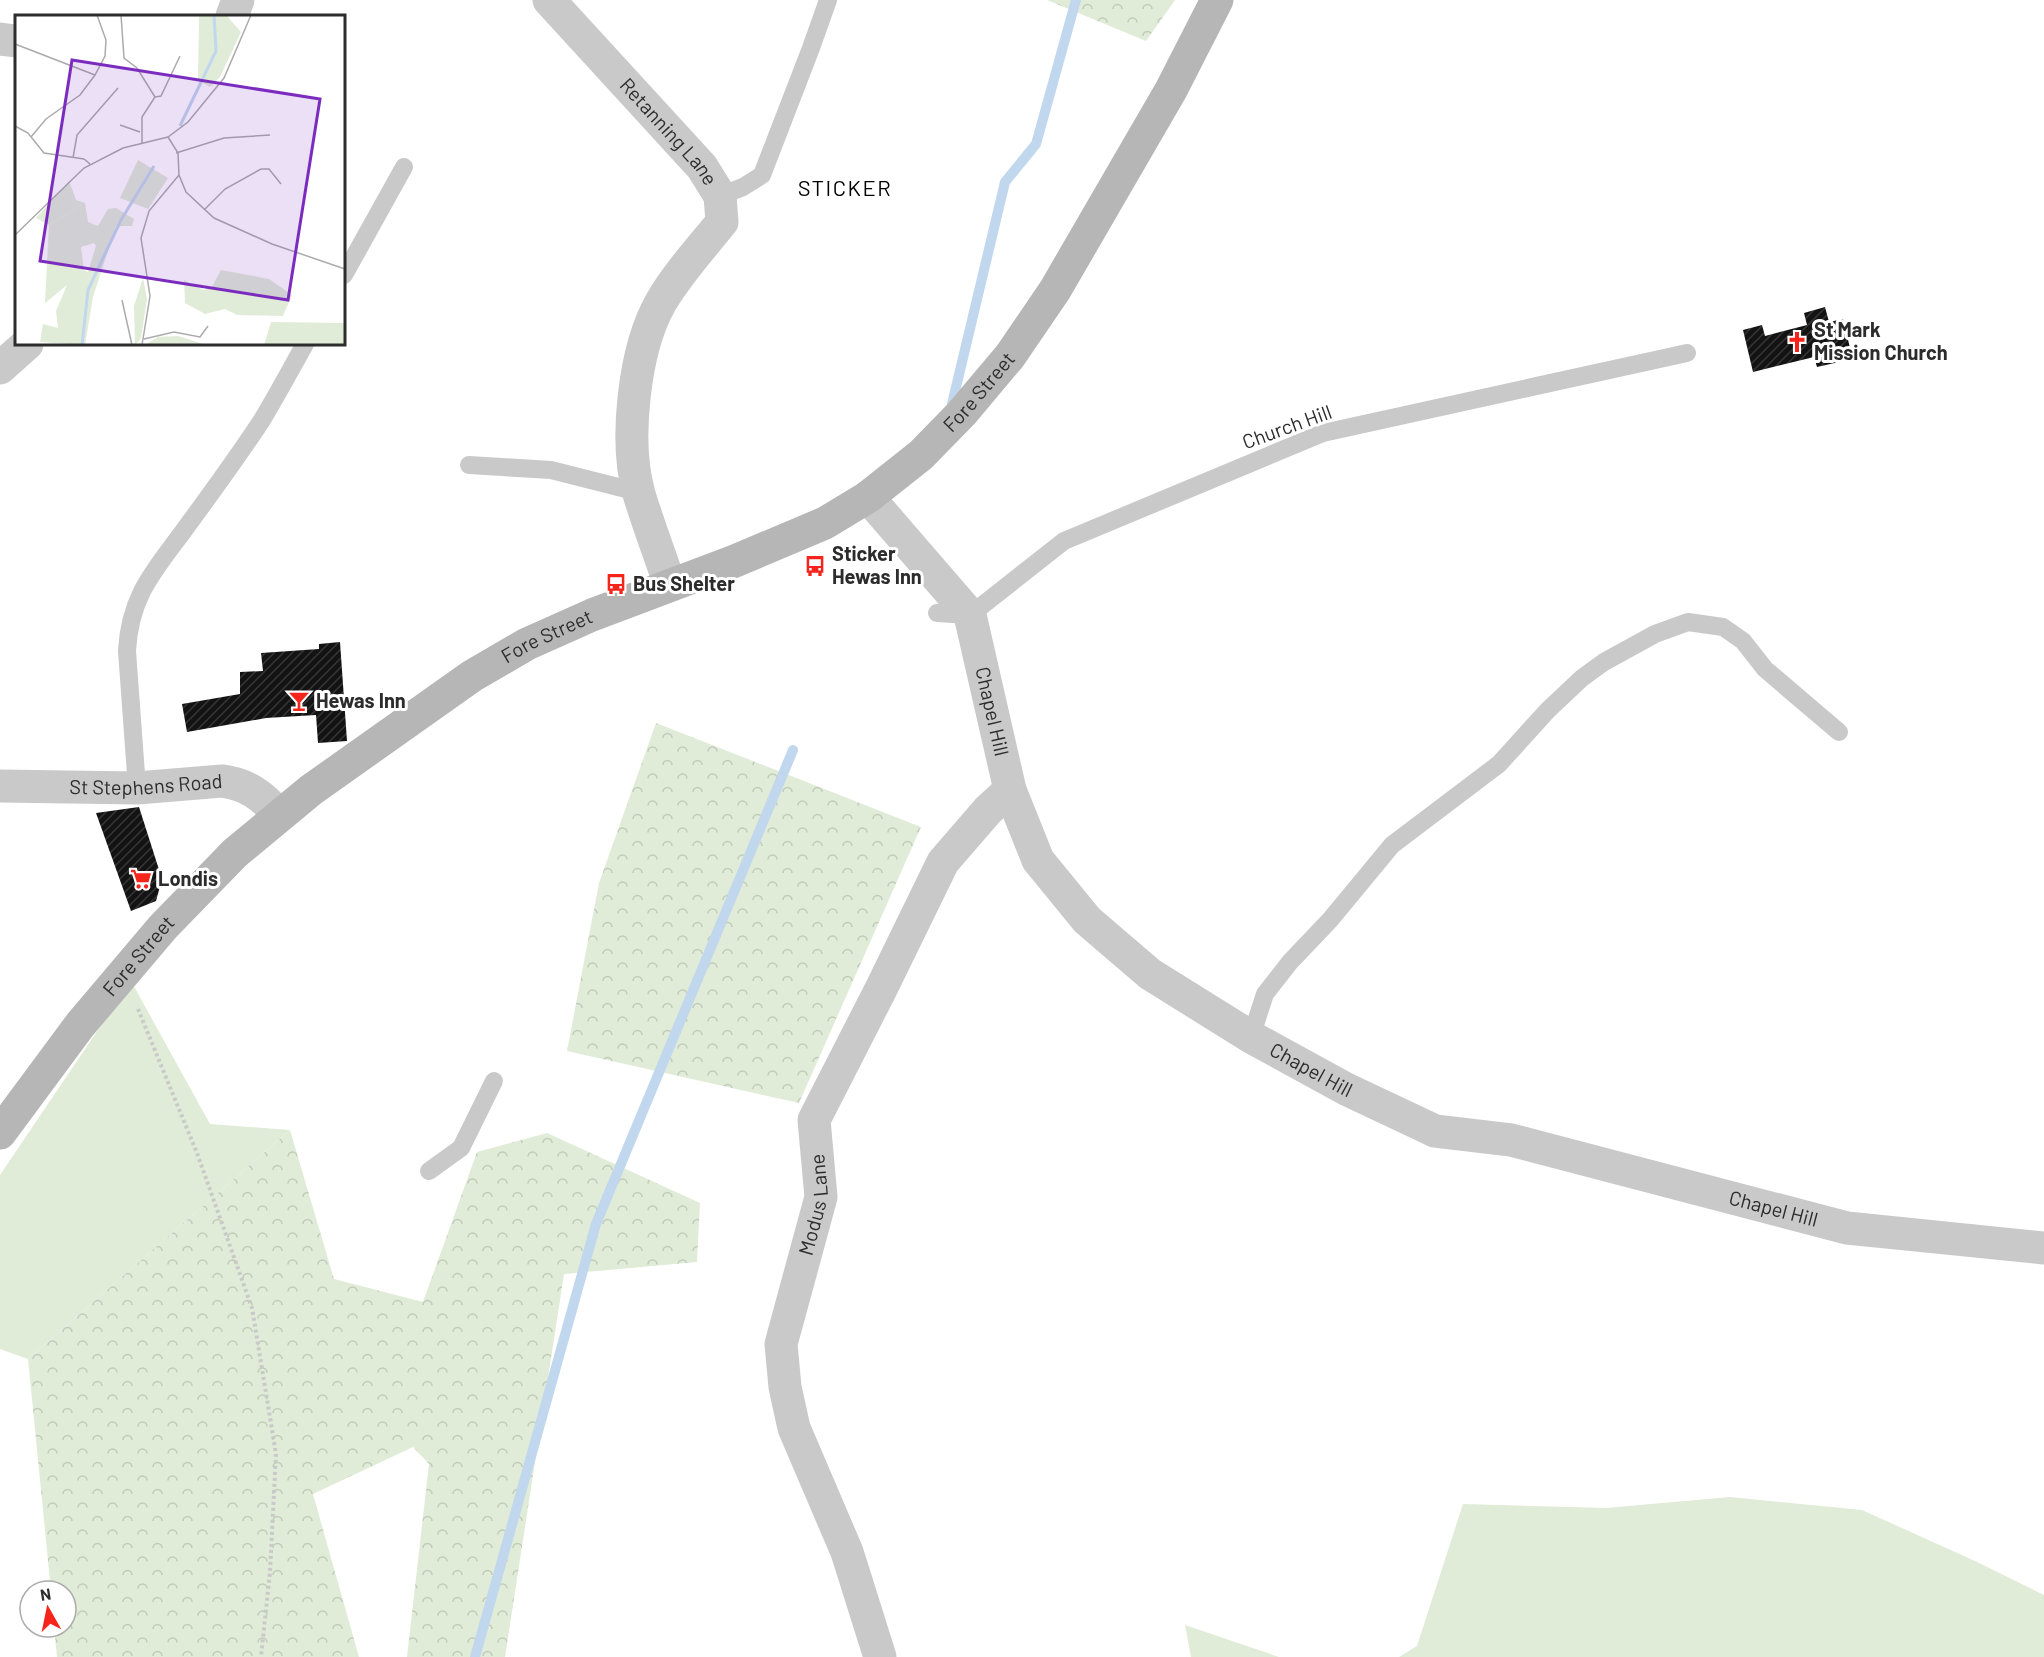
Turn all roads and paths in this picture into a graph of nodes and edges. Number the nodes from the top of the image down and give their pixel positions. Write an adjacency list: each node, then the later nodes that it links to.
1 (238, 0): 5 (street)
2 (549, 0): 9 (street, Retanning Lane)
3 (828, 0): 9 (lane)
4 (1217, 0): 17 (street, Fore Street)
5 (232, 15)
6 (0, 39): 7 (street)
7 (15, 41)
8 (404, 166): 10 (lane)
9 (720, 196): 16 (street, Retanning Lane)
10 (345, 273)
11 (26, 345): 14 (street)
12 (304, 345): 23 (lane)
13 (1688, 353): 20 (lane, Church Hill)
14 (0, 368)
15 (469, 465): 16 (lane)
16 (638, 492): 18 (street, Retanning Lane)
17 (873, 502): 18 (street, Fore Street); 20 (street, Chapel Hill)
18 (670, 585): 25 (street, Fore Street)
19 (937, 613): 20 (lane)
20 (970, 615): 24 (street, Chapel Hill)
21 (1839, 732): 27 (lane)
22 (0, 786): 23 (street, St Stephens Road)
23 (137, 788): 25 (street, St Stephens Road)
24 (1010, 790): 27 (street, Chapel Hill); 33 (street, Modus Lane)
25 (279, 815): 26 (street, Fore Street)
26 (123, 972): 29 (street, Fore Street); 32 (path)
27 (1251, 1037): 31 (street, Chapel Hill)
28 (494, 1081): 30 (lane)
29 (0, 1133)
30 (429, 1171)
31 (2044, 1248)
32 (261, 1657)
33 (880, 1657)

